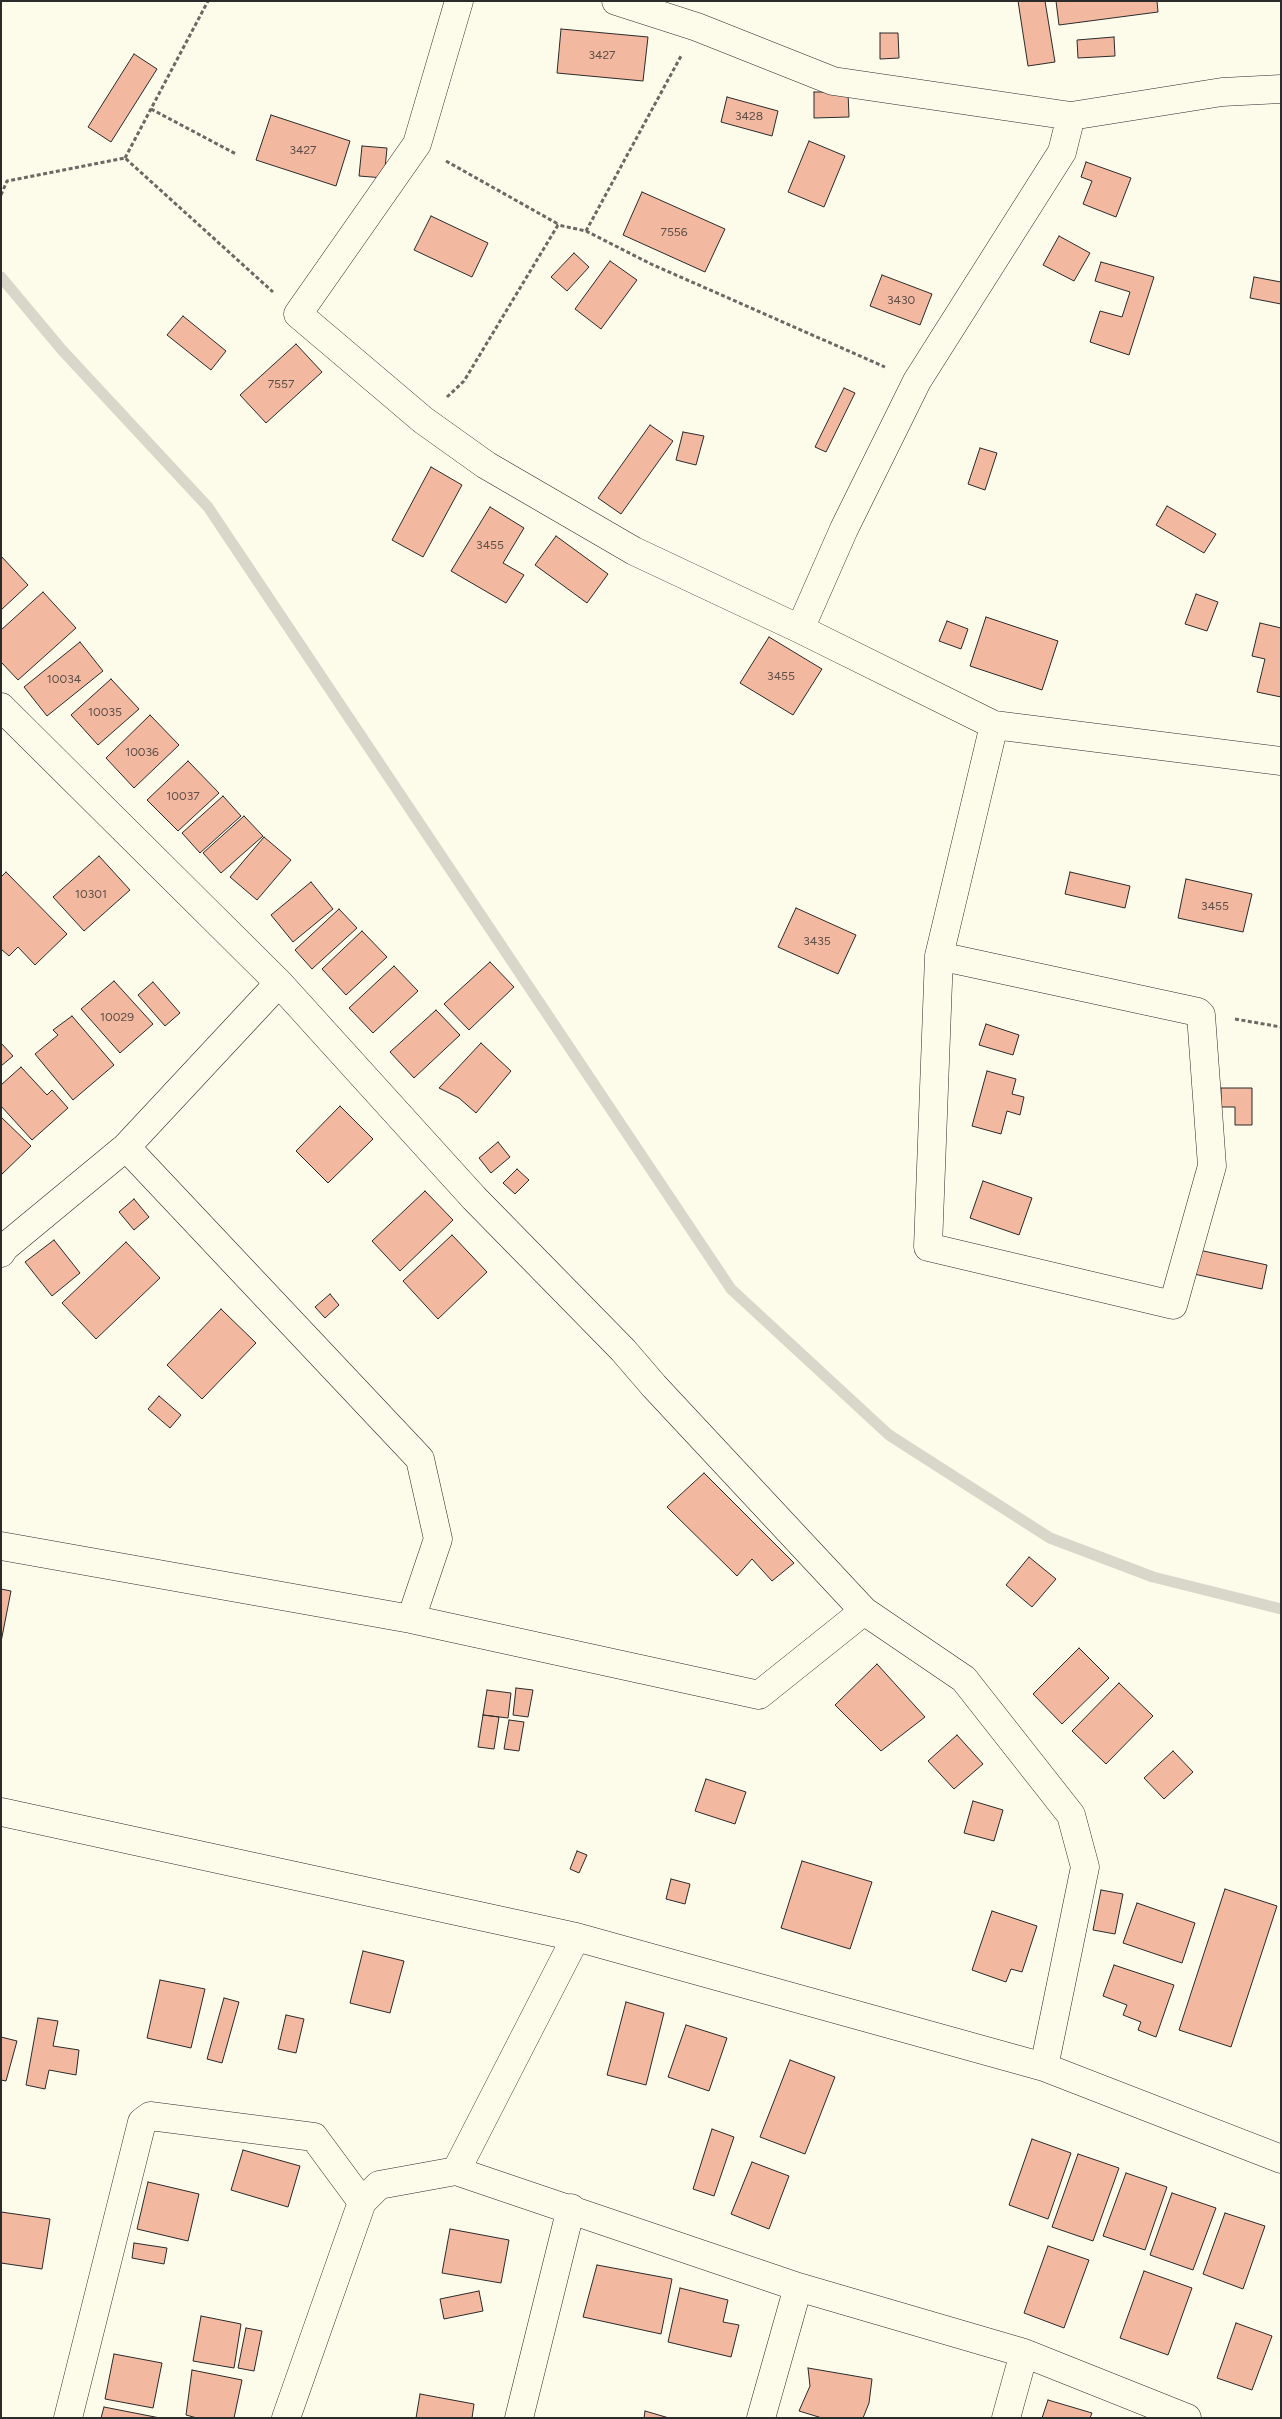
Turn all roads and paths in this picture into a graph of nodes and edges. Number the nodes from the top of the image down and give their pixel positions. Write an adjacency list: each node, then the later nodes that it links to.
1 (208, 1): 6 (path)
2 (459, 1): 8 (street)
3 (616, 1): 4 (street)
4 (697, 27): 7 (street); 13 (path)
5 (1281, 89): 7 (street)
6 (151, 109): 9 (path); 10 (path)
7 (1071, 116): 15 (street)
8 (417, 144): 12 (path); 14 (street)
9 (236, 154)
10 (125, 158): 11 (path); 14 (path)
11 (1, 195)
12 (558, 224): 13 (path); 16 (path)
13 (586, 231): 15 (path)
14 (298, 314): 16 (street)
15 (917, 381): 17 (street)
16 (423, 420): 17 (street)
17 (800, 629): 19 (street)
18 (1, 707): 22 (street)
19 (994, 725): 20 (street); 21 (street)
20 (1281, 762)
21 (939, 956): 23 (street); 23 (street)
22 (279, 983): 25 (street); 28 (street)
23 (1198, 1012): 24 (path)
24 (1281, 1027)
25 (126, 1147): 26 (street); 29 (street)
26 (1, 1253)
27 (1, 1546): 29 (street)
28 (864, 1611): 29 (street); 32 (street)
29 (411, 1618)
30 (1, 1812): 31 (street)
31 (576, 1937): 32 (street); 34 (street)
32 (1044, 2067): 33 (street)
33 (1281, 2159)
34 (456, 2171): 35 (street); 36 (street)
35 (362, 2202): 39 (street); 40 (street)
36 (571, 2208): 37 (street); 41 (street)
37 (798, 2286): 38 (street); 42 (street)
38 (1024, 2353): 43 (street); 44 (street)
39 (68, 2418)
40 (286, 2418)
41 (519, 2418)
42 (760, 2418)
43 (1006, 2418)
44 (1187, 2418)

